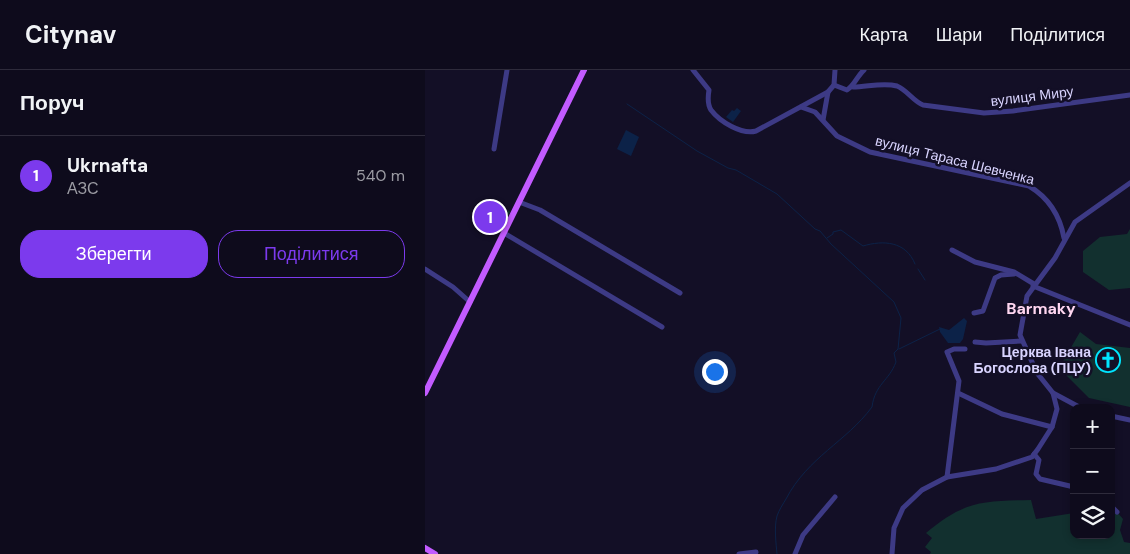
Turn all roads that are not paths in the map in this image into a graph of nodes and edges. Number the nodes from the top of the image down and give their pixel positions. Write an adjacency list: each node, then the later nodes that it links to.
1 (507, 70): 12 (street)
2 (584, 70): 14 (main road)
3 (693, 70): 10 (street)
4 (835, 70): 6 (street)
5 (864, 70): 7 (street)
6 (834, 85): 7 (street, вулиця Миру); 8 (street)
7 (853, 87): 9 (street, вулиця Миру)
8 (828, 92): 10 (street); 11 (street)
9 (1130, 95)
10 (801, 107): 11 (street, вулиця Тараса Шевченка)
11 (823, 120): 16 (street, вулиця Тараса Шевченка)
12 (494, 149)
13 (1130, 183): 16 (street)
14 (519, 202): 15 (main road); 21 (street)
15 (504, 233): 22 (main road); 25 (street)
16 (1065, 238): 20 (street)
17 (952, 250): 19 (street)
18 (425, 269): 22 (street)
19 (1017, 273): 20 (street); 23 (street)
20 (1033, 285): 24 (street); 26 (street)
21 (680, 293)
22 (470, 302): 29 (main road)
23 (974, 313)
24 (1130, 326)
25 (662, 328)
26 (1022, 341): 27 (street); 31 (street)
27 (975, 342)
28 (965, 349): 30 (street)
29 (425, 393)
30 (958, 393): 35 (street); 37 (street)
31 (1053, 393): 32 (street); 35 (street)
32 (1074, 404)
33 (1115, 417): 34 (street)
34 (1130, 420)
35 (1052, 427): 36 (street)
36 (1034, 454): 37 (street); 38 (street)
37 (947, 477): 45 (street)
38 (1070, 486)
39 (835, 497): 44 (street)
40 (425, 548): 42 (main road)
41 (756, 552): 43 (street)
42 (435, 554)
43 (739, 554)
44 (795, 554)
45 (892, 554)

